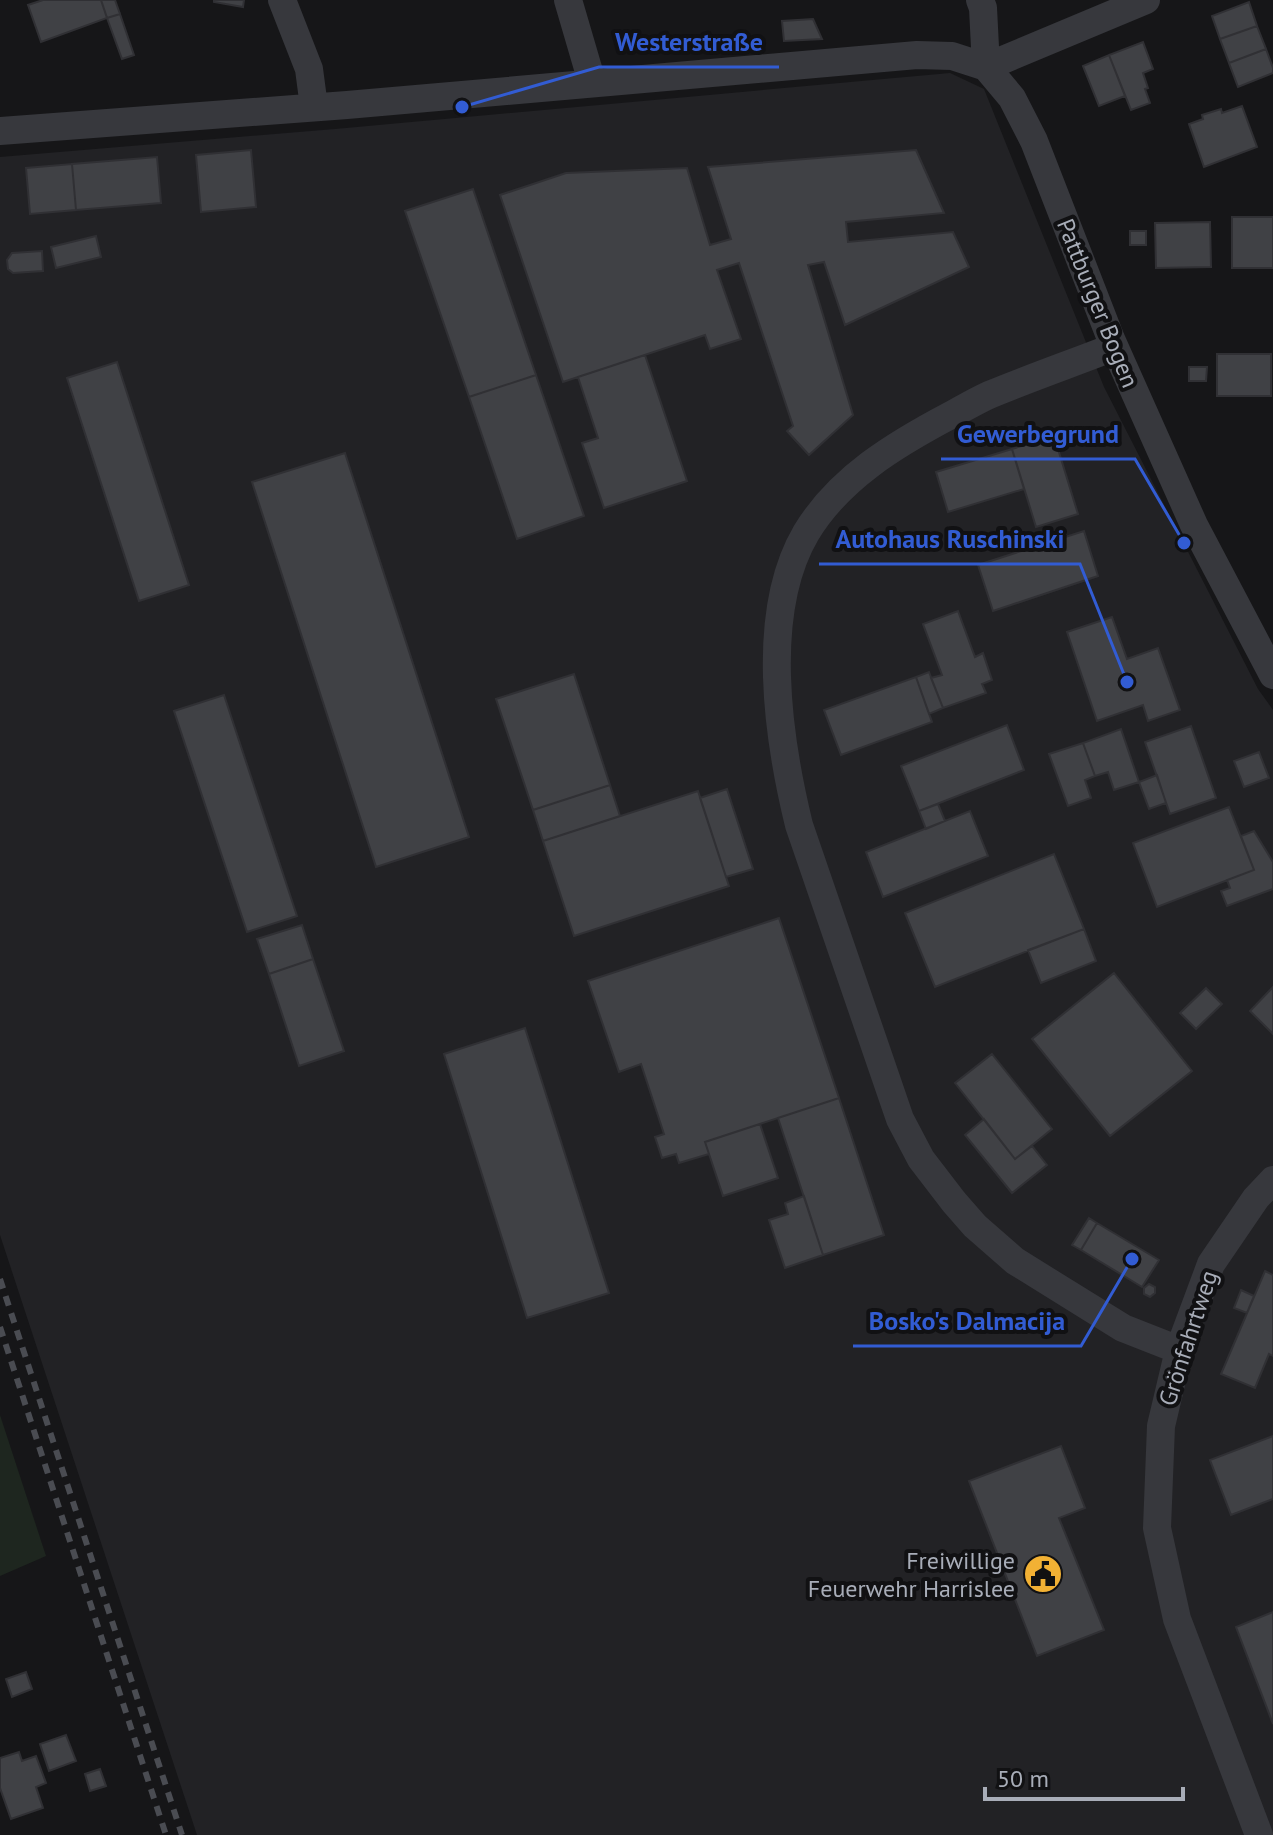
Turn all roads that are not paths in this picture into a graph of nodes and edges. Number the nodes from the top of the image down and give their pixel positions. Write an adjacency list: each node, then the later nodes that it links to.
1 (282, 0): 7 (street)
2 (568, 0): 6 (street)
3 (980, 0): 5 (street)
4 (1146, 0): 5 (street)
5 (986, 67): 6 (street); 9 (street, Pattburger Bogen)
6 (592, 82): 7 (street)
7 (314, 107): 8 (street)
8 (0, 131)
9 (1114, 347): 10 (street, Pattburger Bogen); 12 (street)
10 (1272, 672)
11 (1273, 1180): 12 (street, Grönfahrtweg)
12 (1179, 1350): 13 (street, Grönfahrtweg)
13 (1259, 1835)

